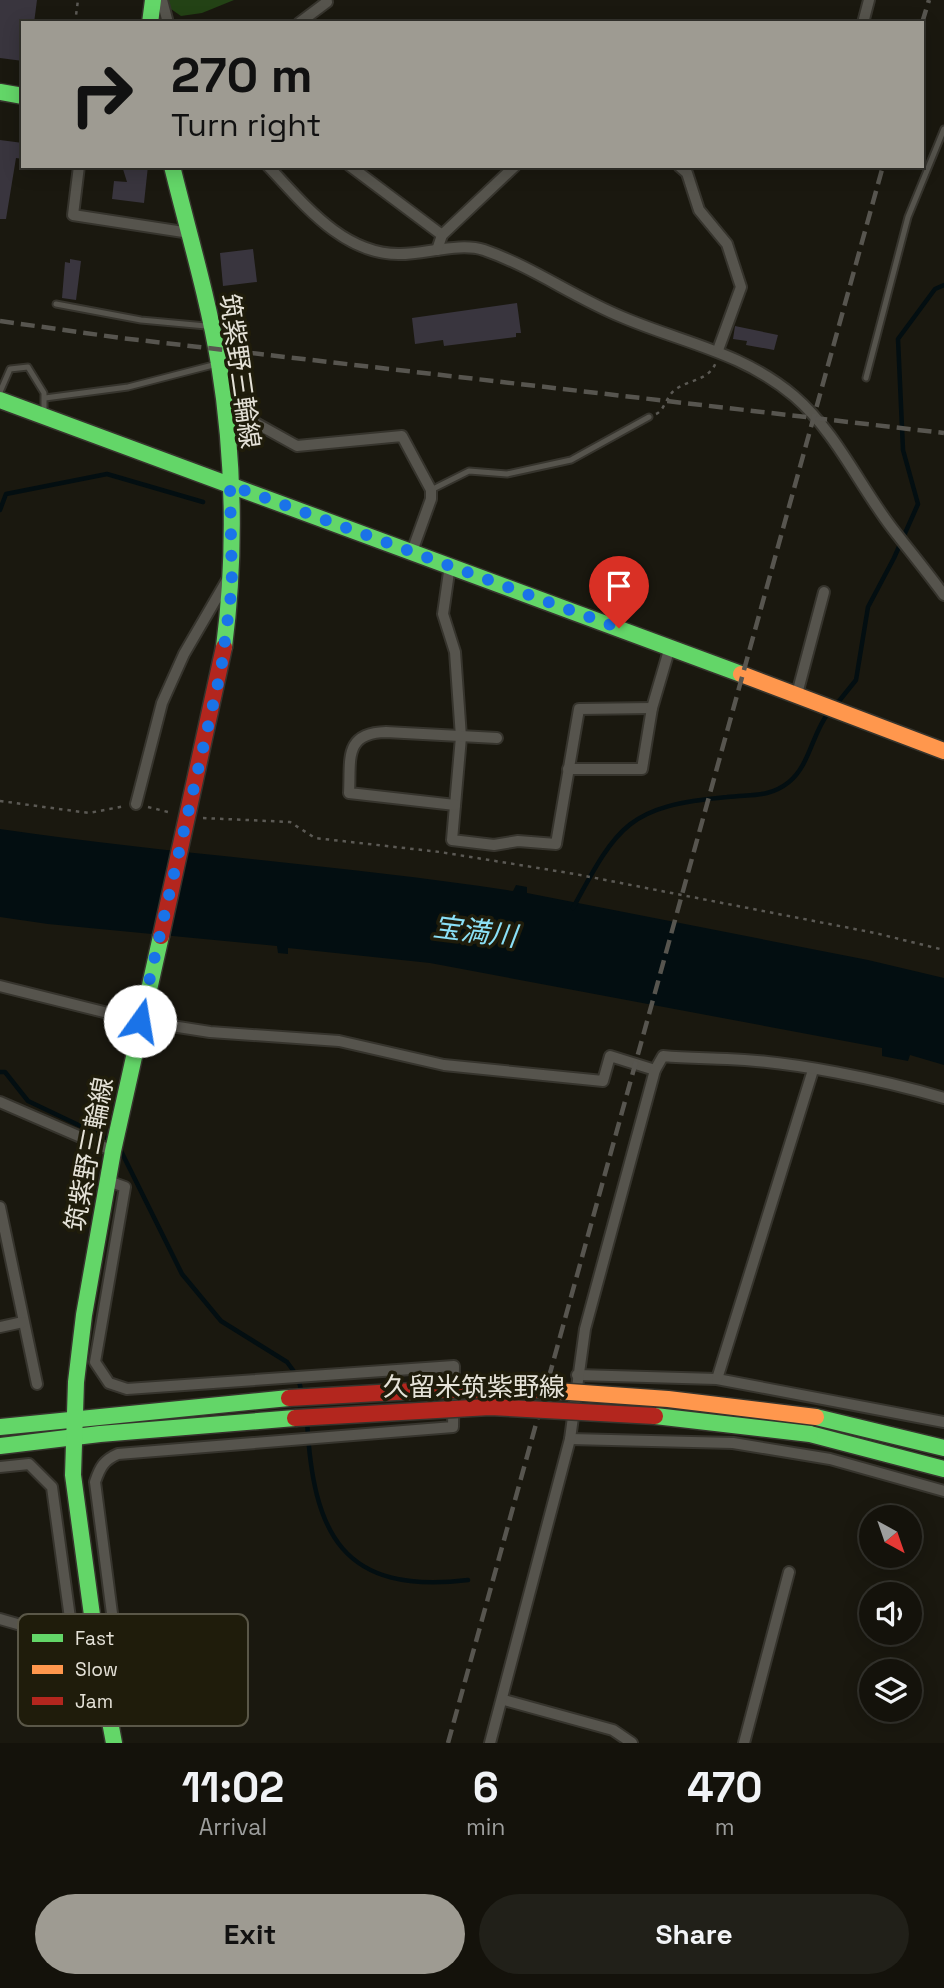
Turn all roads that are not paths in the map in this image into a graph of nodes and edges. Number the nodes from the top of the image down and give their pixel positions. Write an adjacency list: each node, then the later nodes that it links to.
1 (153, 0): 5 (main road)
2 (162, 0): 6 (street)
3 (869, 0): 8 (street)
4 (327, 2): 7 (street)
5 (150, 21)
6 (167, 21)
7 (302, 21)
8 (864, 21)
9 (0, 92): 10 (main road)
10 (21, 96)
11 (944, 129): 25 (lane)
12 (79, 168): 18 (street)
13 (173, 168): 18 (main road, 筑紫野三輪線)
14 (270, 168): 20 (street)
15 (353, 168): 19 (street)
16 (513, 168): 19 (street)
17 (681, 168): 23 (street)
18 (190, 233): 22 (main road, 筑紫野三輪線)
19 (442, 235): 20 (street)
20 (437, 250): 23 (street)
21 (56, 304): 22 (lane)
22 (213, 327): 24 (main road, 筑紫野三輪線)
23 (718, 350): 37 (street)
24 (219, 364): 28 (lane); 29 (main road, 筑紫野三輪線)
25 (866, 378)
26 (0, 392): 28 (lane)
27 (0, 400): 28 (main road)
28 (44, 406): 31 (main road)
29 (225, 406): 31 (main road, 筑紫野三輪線); 32 (street)
30 (649, 417): 32 (lane)
31 (230, 485): 34 (main road); 35 (main road, 筑紫野三輪線)
32 (431, 490): 33 (street)
33 (414, 546)
34 (450, 565): 38 (main road); 41 (street)
35 (232, 572): 45 (street); 48 (main road, 筑紫野三輪線)
36 (824, 592): 39 (street)
37 (944, 594)
38 (670, 647): 39 (main road); 40 (street)
39 (797, 694): 43 (main road)
40 (652, 708): 44 (street); 44 (street)
41 (461, 737): 42 (street); 46 (street); 46 (street)
42 (498, 738)
43 (944, 751)
44 (568, 769): 46 (street)
45 (136, 804)
46 (455, 805)
47 (0, 986): 48 (street)
48 (140, 1021): 49 (street); 53 (main road, 筑紫野三輪線)
49 (655, 1070): 50 (street); 58 (street)
50 (813, 1070): 51 (street); 59 (street)
51 (944, 1098)
52 (0, 1102): 53 (street)
53 (113, 1152): 54 (main road, 筑紫野三輪線)
54 (108, 1181): 61 (main road, 筑紫野三輪線); 74 (street)
55 (0, 1207): 56 (street)
56 (23, 1322): 57 (street); 60 (street)
57 (0, 1327)
58 (577, 1375): 59 (street); 65 (street)
59 (717, 1380): 62 (street)
60 (37, 1384)
61 (72, 1420): 63 (main road, 久留米筑紫野線); 64 (main road, 筑紫野三輪線); 67 (main road, 久留米筑紫野線, bridge)
62 (944, 1422)
63 (0, 1427)
64 (73, 1439): 66 (main road, 久留米筑紫野線); 69 (main road, 久留米筑紫野線, bridge); 73 (main road, 筑紫野三輪線)
65 (570, 1440): 70 (street); 77 (street)
66 (0, 1446)
67 (944, 1448)
68 (0, 1467): 72 (street)
69 (944, 1469)
70 (944, 1491)
71 (789, 1572): 80 (street)
72 (69, 1614)
73 (92, 1614)
74 (112, 1614)
75 (0, 1619): 76 (street)
76 (18, 1624)
77 (504, 1700): 78 (street); 79 (street)
78 (490, 1743)
79 (632, 1743)
80 (744, 1743)

